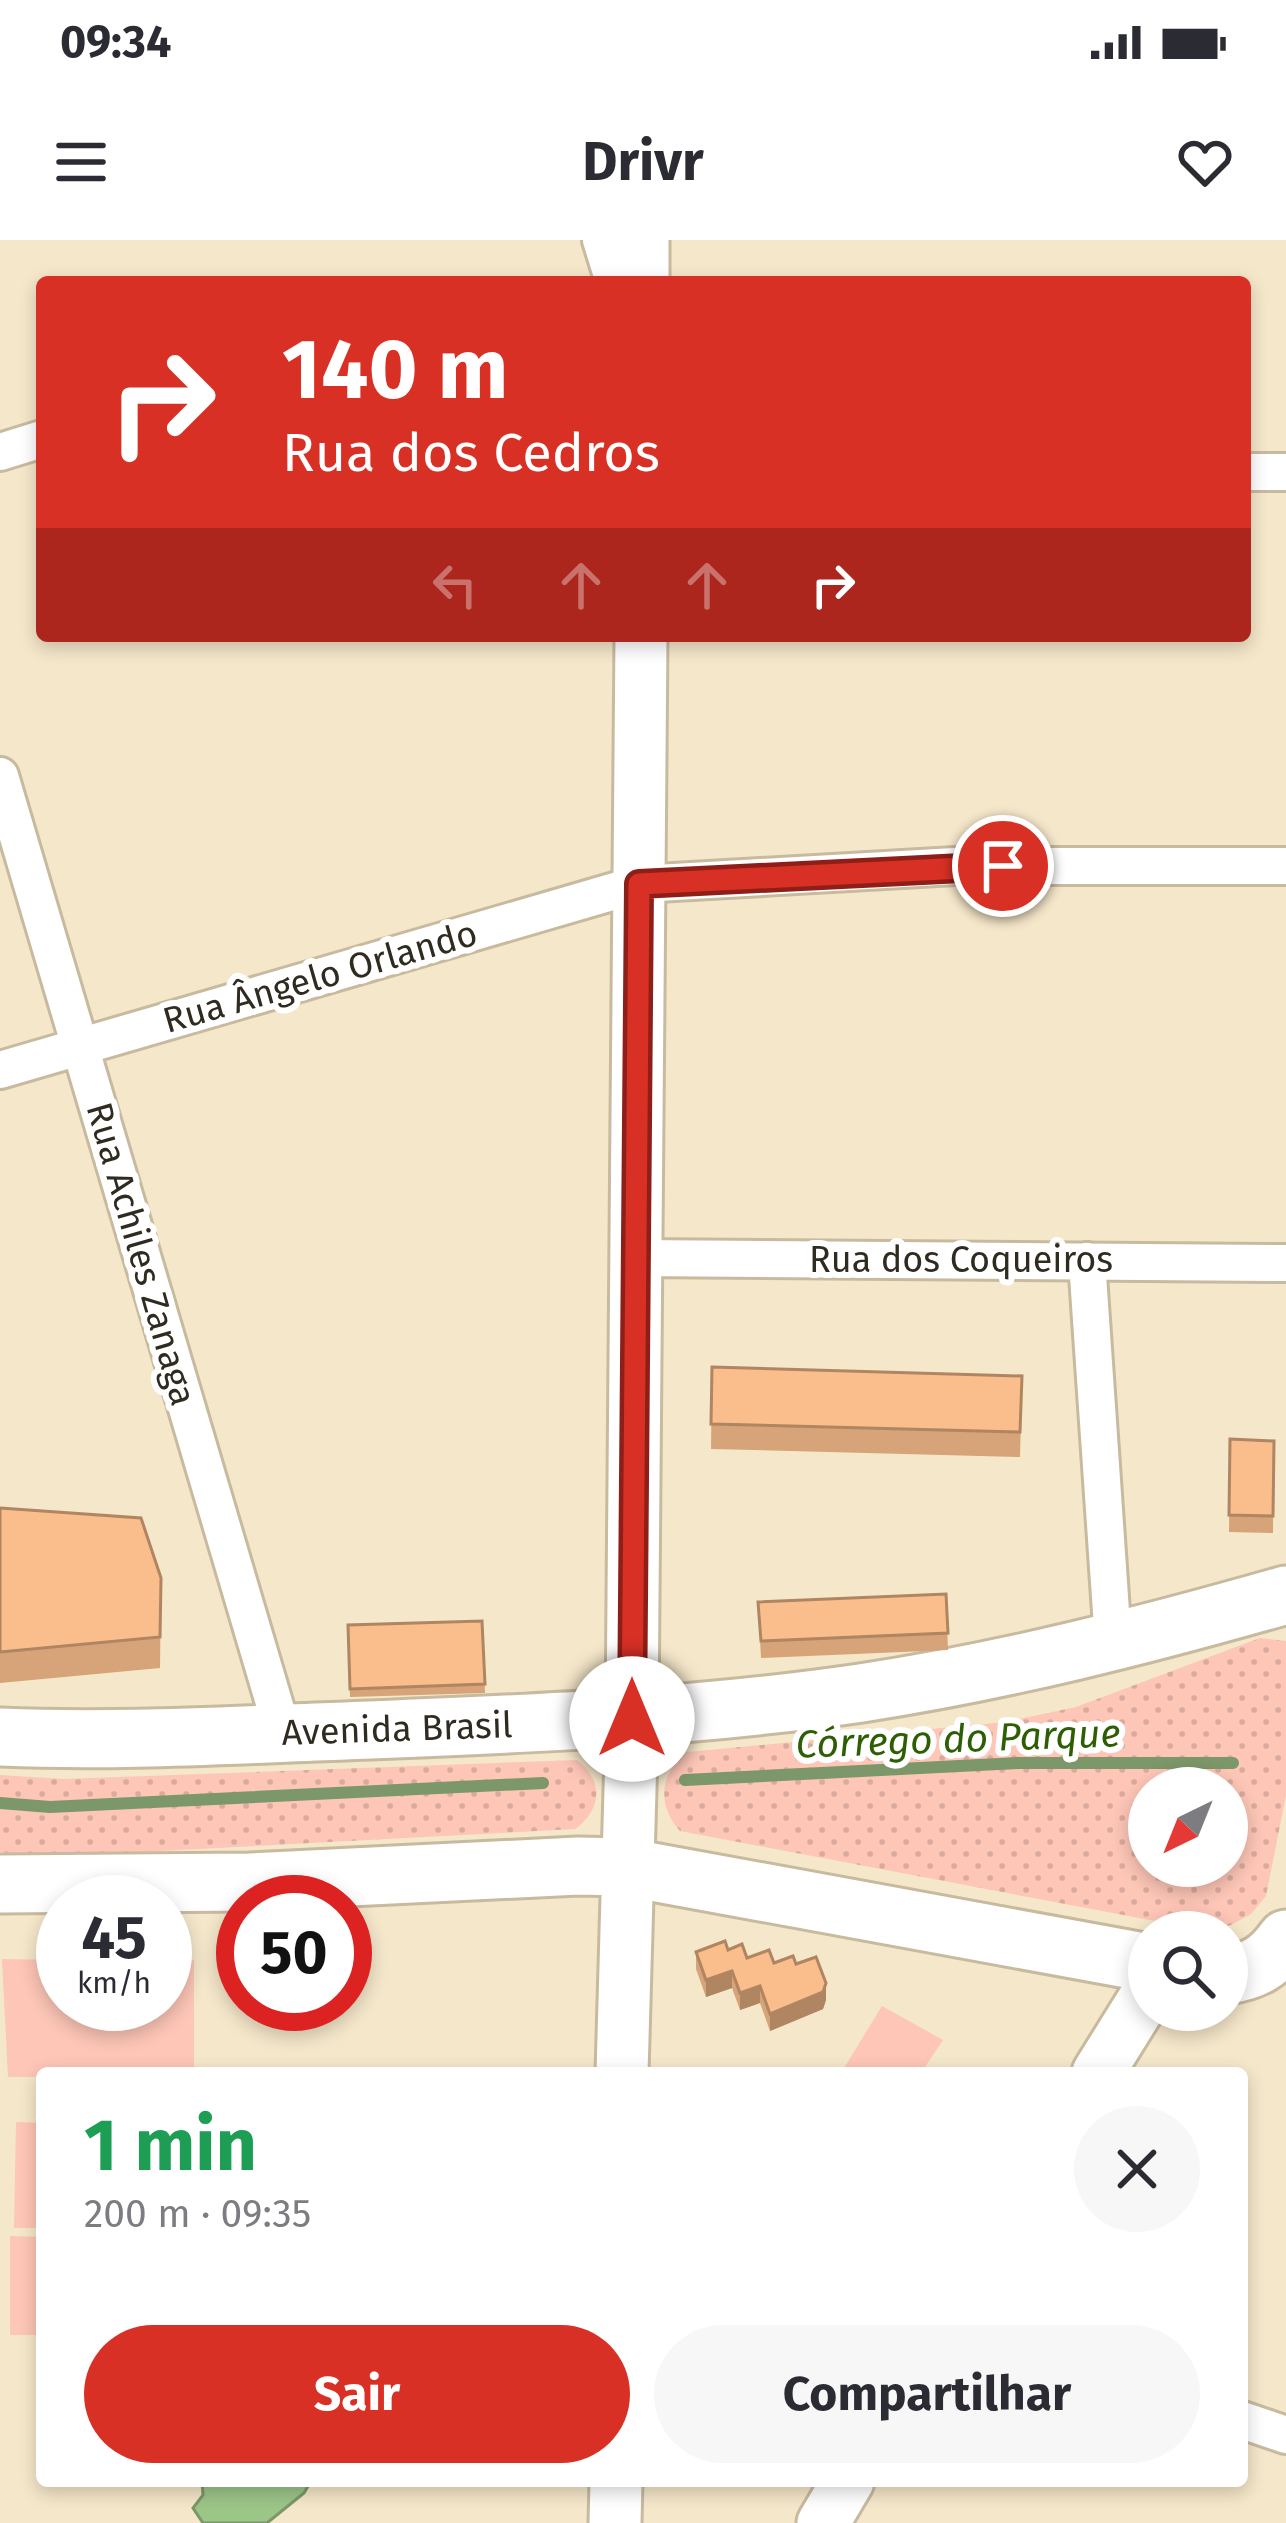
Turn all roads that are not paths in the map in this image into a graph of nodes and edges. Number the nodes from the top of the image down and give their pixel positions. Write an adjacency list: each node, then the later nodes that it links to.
1 (601, 240): 2 (street)
2 (633, 273)
3 (36, 442): 4 (street)
4 (0, 452)
5 (1251, 472): 6 (street)
6 (1286, 472)
7 (641, 642): 10 (main road)
8 (0, 776): 11 (street, Rua Achiles Zanaga)
9 (1286, 866): 10 (street, Rua Ângelo Orlando)
10 (639, 884): 11 (street, Rua Ângelo Orlando); 13 (main road)
11 (80, 1047): 12 (street, Rua Ângelo Orlando); 19 (street, Rua Achiles Zanaga)
12 (0, 1070)
13 (636, 1258): 14 (street, Rua dos Coqueiros); 18 (main road)
14 (1087, 1261): 15 (street, Rua dos Coqueiros); 17 (street)
15 (1286, 1263)
16 (1283, 1598): 17 (main road, Avenida Brasil)
17 (1113, 1641): 18 (main road, Avenida Brasil)
18 (632, 1719): 19 (main road, Avenida Brasil); 21 (main road)
19 (283, 1733): 20 (main road, Avenida Brasil)
20 (0, 1737)
21 (625, 1867): 22 (main road); 24 (main road); 29 (main road)
22 (0, 1884)
23 (1286, 1940): 25 (main road)
24 (1128, 1959)
25 (1248, 1972)
26 (1248, 1980): 27 (main road)
27 (1286, 1986)
28 (1128, 2025): 30 (main road)
29 (622, 2067)
30 (1102, 2067)
31 (1248, 2422): 32 (street)
32 (1286, 2435)
33 (616, 2487): 35 (main road)
34 (844, 2487): 36 (main road)
35 (615, 2523)
36 (823, 2523)

